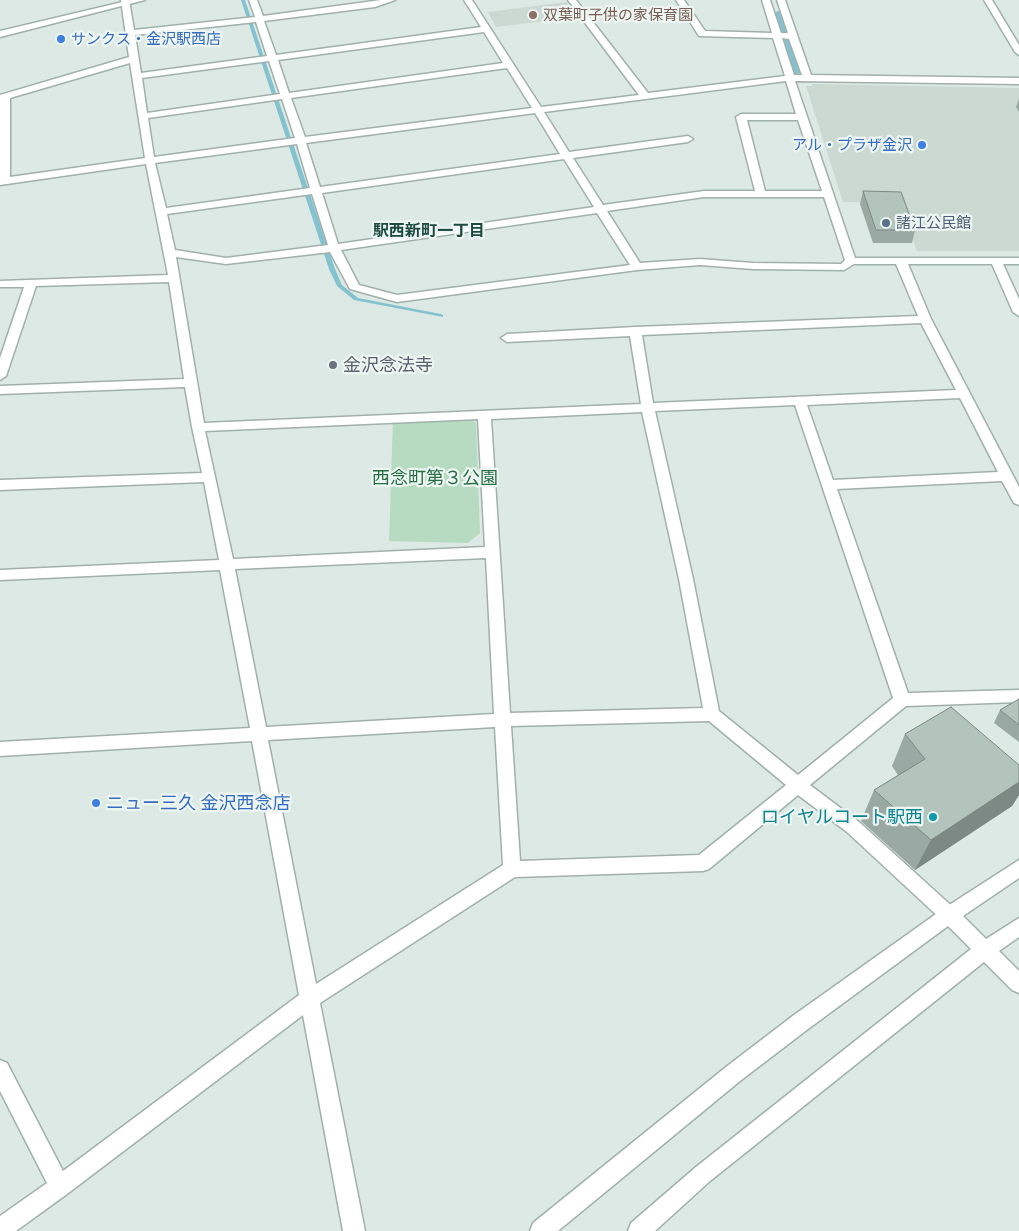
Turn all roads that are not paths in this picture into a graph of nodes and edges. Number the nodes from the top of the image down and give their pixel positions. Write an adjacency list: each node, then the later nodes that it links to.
1 (141, 0): 10 (street)
2 (253, 0): 13 (street)
3 (391, 0): 13 (street)
4 (468, 0): 14 (street)
5 (575, 0): 27 (street)
6 (680, 0): 17 (street)
7 (766, 0): 11 (street)
8 (781, 0): 12 (street)
9 (988, 0): 19 (street)
10 (125, 2): 15 (street); 16 (street)
11 (769, 12): 12 (street); 17 (street)
12 (785, 12): 18 (street)
13 (258, 19): 15 (street); 21 (street)
14 (486, 29): 21 (street); 22 (street)
15 (130, 33): 20 (street)
16 (0, 34)
17 (778, 35): 18 (street); 24 (street)
18 (792, 36): 25 (street)
19 (1019, 52)
20 (134, 59): 23 (street); 28 (street)
21 (266, 59): 23 (street); 29 (street)
22 (509, 65): 29 (street); 30 (street)
23 (137, 76): 31 (street)
24 (792, 78): 25 (street); 27 (street); 32 (street)
25 (806, 78): 26 (street)
26 (1019, 80)
27 (645, 96): 30 (street)
28 (3, 98): 37 (street)
29 (284, 98): 31 (street); 34 (street)
30 (537, 110): 34 (street); 35 (street)
31 (143, 116): 36 (street)
32 (802, 117): 39 (street); 40 (street)
33 (688, 139): 35 (street)
34 (294, 142): 36 (street); 38 (street)
35 (566, 156): 38 (street); 41 (street)
36 (150, 160): 37 (street); 42 (street)
37 (2, 181)
38 (315, 192): 42 (street); 43 (street)
39 (761, 194): 40 (street); 41 (street)
40 (830, 194): 45 (street)
41 (600, 210): 43 (street); 49 (street)
42 (161, 212): 44 (street)
43 (327, 249): 44 (street); 49 (street)
44 (170, 253): 50 (street)
45 (851, 261): 48 (street); 49 (street)
46 (996, 261): 47 (street); 48 (street); 53 (street)
47 (1019, 261)
48 (900, 262): 54 (street)
49 (636, 267)
50 (174, 278): 51 (street); 58 (street)
51 (31, 283): 52 (street); 57 (street)
52 (0, 284)
53 (1019, 312)
54 (925, 319): 55 (street); 60 (street)
55 (635, 331): 56 (street); 62 (street)
56 (507, 338)
57 (0, 376)
58 (190, 382): 59 (street); 64 (street)
59 (0, 390)
60 (964, 394): 61 (street); 65 (street)
61 (800, 402): 62 (street); 67 (street)
62 (648, 409): 63 (street); 75 (street)
63 (484, 415): 64 (street); 70 (street)
64 (198, 427): 66 (street)
65 (1007, 476): 67 (street); 69 (street)
66 (210, 477): 68 (street); 71 (street)
67 (828, 484): 74 (street)
68 (0, 486)
69 (1019, 500)
70 (493, 552): 71 (street); 76 (street)
71 (226, 565): 72 (street); 77 (street)
72 (0, 575)
73 (1019, 696): 74 (street)
74 (902, 700): 79 (street)
75 (712, 714): 76 (street); 79 (street)
76 (502, 720): 77 (street); 80 (street)
77 (257, 734): 78 (street); 86 (street)
78 (0, 749)
79 (798, 785): 80 (street); 82 (street)
80 (512, 868): 86 (street)
81 (1019, 868): 82 (street)
82 (948, 915): 84 (street); 91 (street)
83 (1019, 926): 84 (street)
84 (985, 950): 85 (street); 92 (street)
85 (1019, 984)
86 (309, 999): 88 (street); 90 (street)
87 (0, 1070): 88 (street)
88 (60, 1187): 89 (street)
89 (0, 1229)
90 (354, 1231)
91 (541, 1231)
92 (639, 1231)

